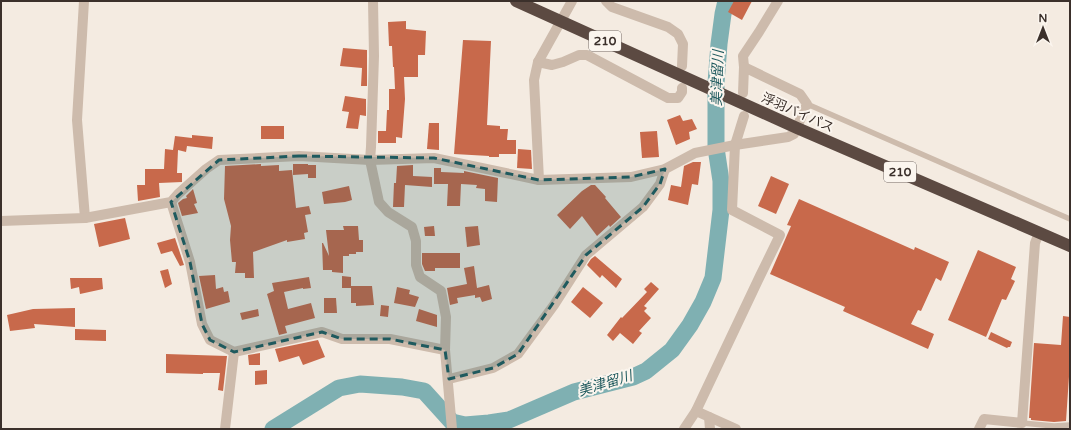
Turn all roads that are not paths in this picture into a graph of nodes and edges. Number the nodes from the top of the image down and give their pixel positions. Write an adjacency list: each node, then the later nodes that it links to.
1 (84, 1): 21 (street)
2 (373, 1): 17 (street)
3 (516, 1): 7 (highway, 浮羽バイパス / 210)
4 (572, 1): 7 (street)
5 (606, 1): 9 (street)
6 (778, 1): 10 (street)
7 (561, 21): 8 (street); 15 (highway, 浮羽バイパス / 210)
8 (538, 62): 11 (street); 19 (street)
9 (682, 66)
10 (744, 67): 12 (street); 13 (street)
11 (682, 88)
12 (743, 93)
13 (807, 104): 15 (street); 22 (lane)
14 (744, 116): 16 (street)
15 (797, 128): 16 (street); 24 (highway, 浮羽バイパス / 210)
16 (735, 145): 18 (street); 29 (street)
17 (370, 160): 19 (street); 20 (street); 26 (street)
18 (665, 169): 19 (street); 28 (street)
19 (539, 180)
20 (171, 202): 21 (street); 27 (street)
21 (85, 218): 23 (street)
22 (1070, 219)
23 (1, 221)
24 (1039, 233): 25 (highway, 浮羽バイパス / 210); 31 (street)
25 (1070, 246)
26 (445, 350): 27 (street); 28 (street)
27 (234, 352): 33 (street)
28 (448, 379): 34 (street)
29 (696, 411): 30 (street); 35 (street)
30 (709, 417): 36 (street); 37 (street)
31 (1022, 423): 32 (lane); 38 (street)
32 (1070, 425)
33 (225, 429)
34 (452, 429)
35 (684, 429)
36 (710, 429)
37 (736, 429)
38 (979, 429)

